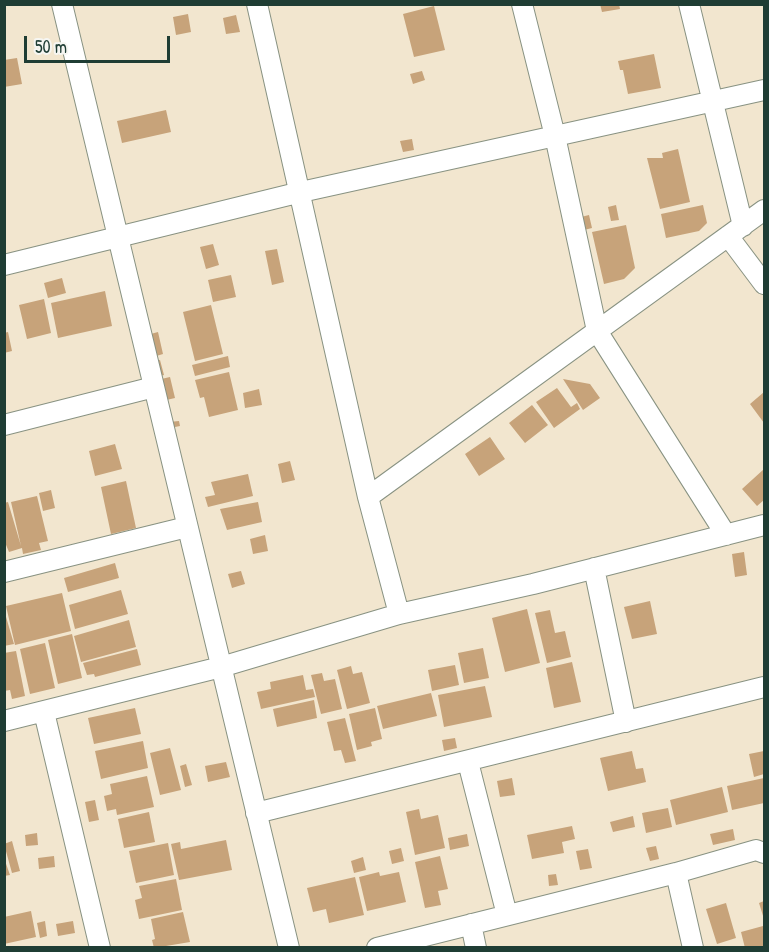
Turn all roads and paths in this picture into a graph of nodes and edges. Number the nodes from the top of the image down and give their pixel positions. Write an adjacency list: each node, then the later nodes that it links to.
1 (62, 4): 11 (street)
2 (257, 4): 8 (street)
3 (522, 4): 7 (street)
4 (689, 4): 6 (street)
5 (765, 90): 6 (street)
6 (713, 103): 7 (street); 10 (street)
7 (555, 136): 8 (street); 14 (street)
8 (301, 192): 11 (street); 17 (street)
9 (765, 210): 10 (street)
10 (736, 231): 13 (street); 14 (street)
11 (118, 237): 12 (street); 15 (street)
12 (4, 265)
13 (765, 285)
14 (597, 331): 17 (street); 20 (street)
15 (154, 387): 16 (street); 19 (street)
16 (4, 425)
17 (368, 497): 23 (street)
18 (765, 525): 20 (street)
19 (188, 527): 22 (street); 24 (street)
20 (726, 535): 21 (street)
21 (594, 568): 23 (street); 28 (street)
22 (4, 572)
23 (399, 614): 24 (street)
24 (221, 667): 26 (street); 30 (street)
25 (765, 687): 28 (street)
26 (44, 712): 27 (street); 35 (street)
27 (4, 721)
28 (626, 722): 29 (street)
29 (468, 762): 30 (street); 33 (street)
30 (256, 813): 36 (street)
31 (765, 853): 32 (street)
32 (676, 873): 33 (street); 39 (street)
33 (507, 915): 34 (street)
34 (471, 924): 37 (street); 38 (street)
35 (100, 948)
36 (289, 948)
37 (377, 948)
38 (476, 948)
39 (693, 948)

